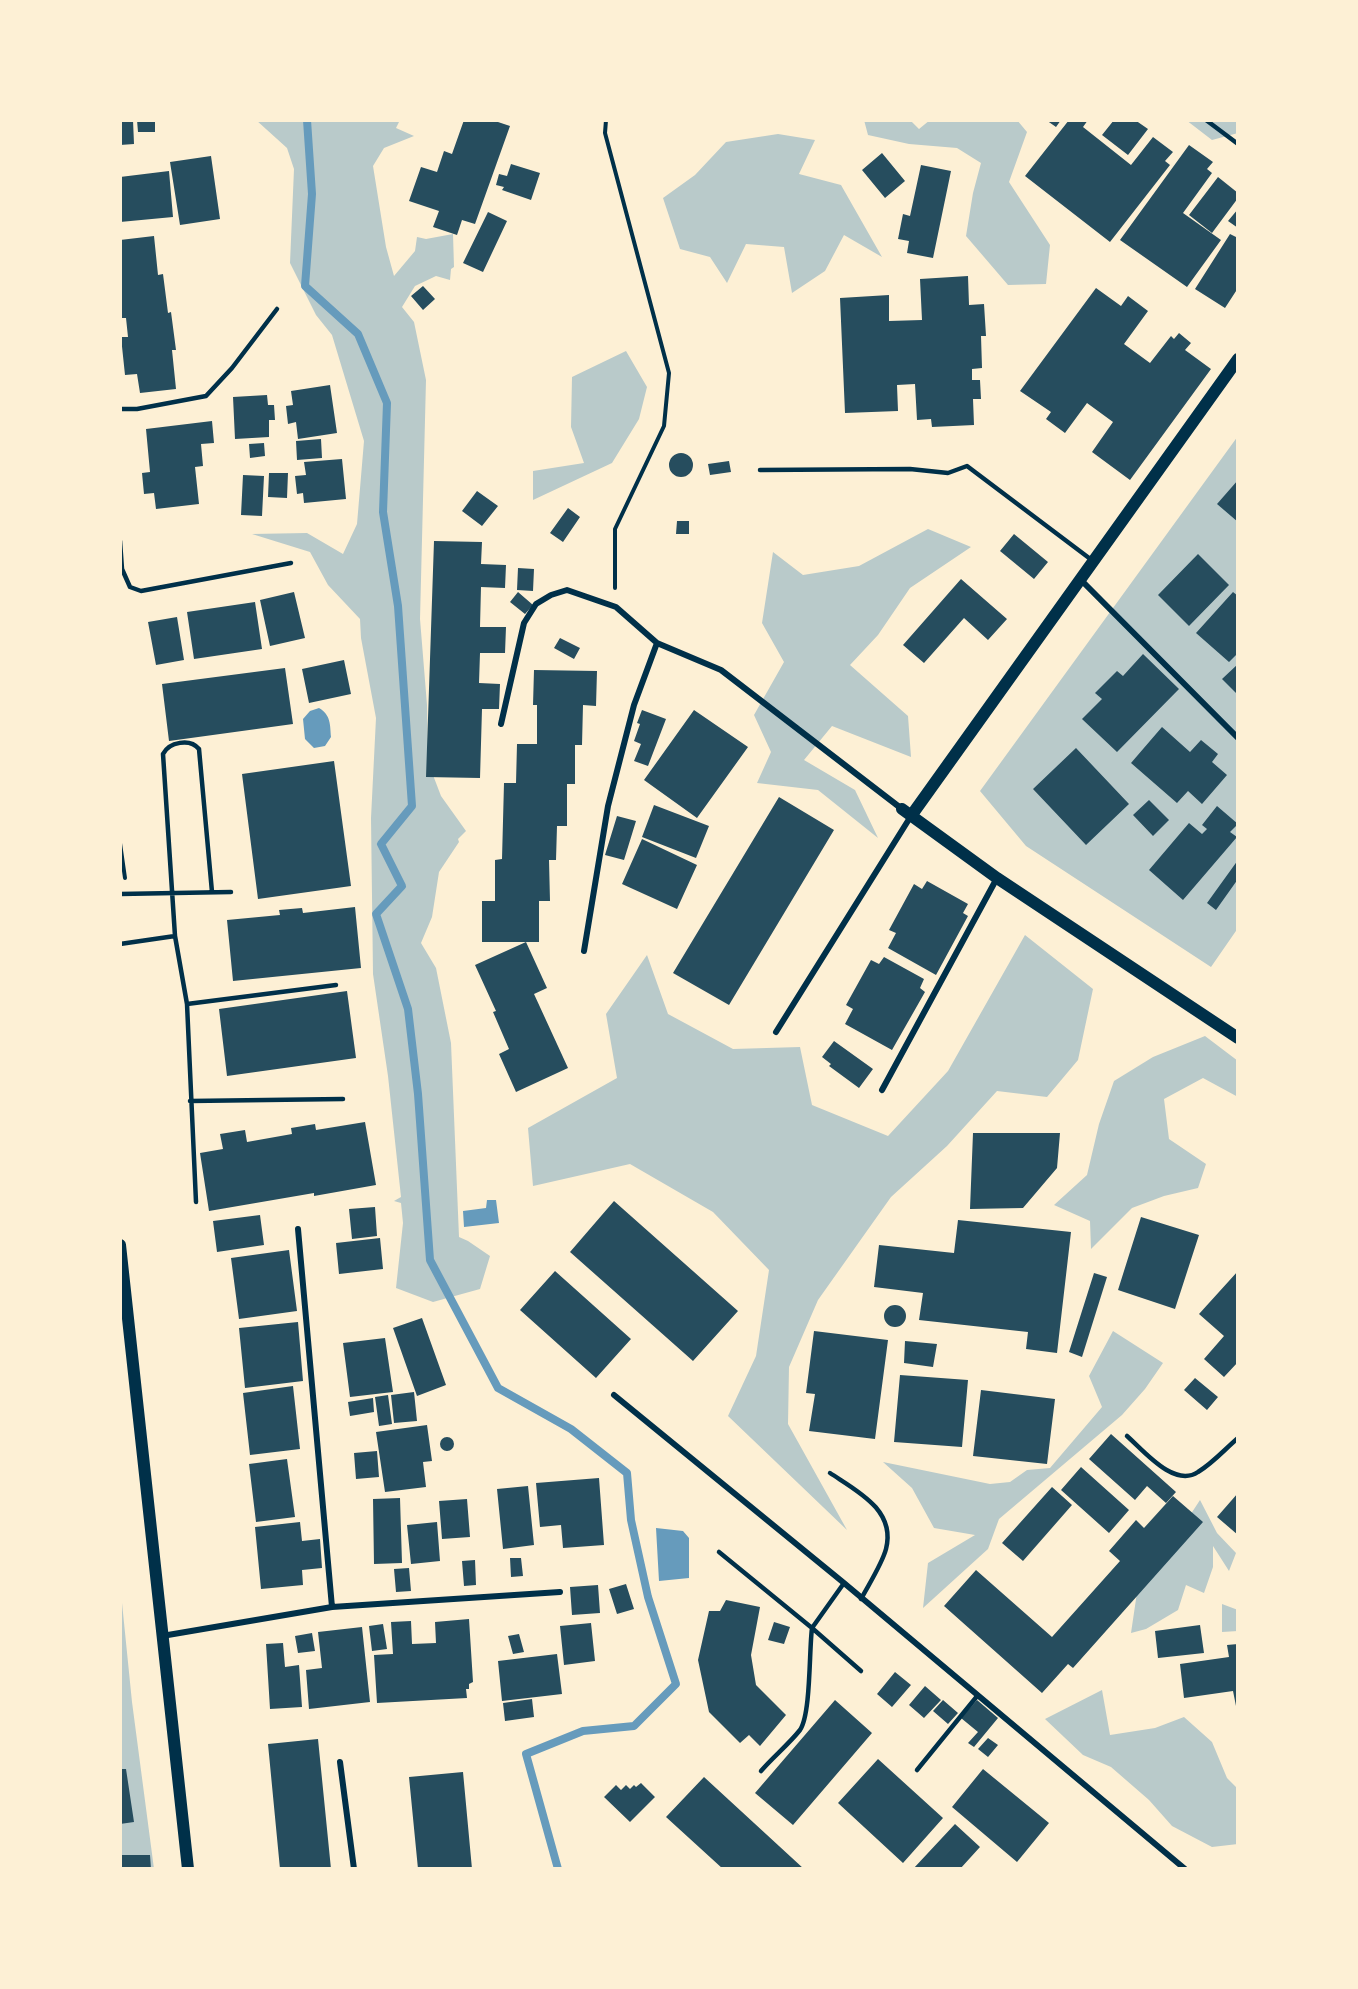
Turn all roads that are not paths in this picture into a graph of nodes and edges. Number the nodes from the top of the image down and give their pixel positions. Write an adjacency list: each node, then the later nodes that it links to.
1 (1206, 120): 2 (lane)
2 (1238, 144)
3 (277, 309): 5 (lane)
4 (1238, 359): 8 (main road)
5 (120, 409)
6 (760, 470): 8 (lane)
7 (120, 541): 9 (lane)
8 (1093, 561): 10 (main road)
9 (291, 563)
10 (1081, 580): 13 (street); 14 (main road)
11 (657, 643): 12 (street); 14 (street); 22 (street)
12 (501, 724)
13 (1238, 738)
14 (906, 812): 15 (main road); 25 (street)
15 (997, 878): 26 (main road); 27 (street)
16 (212, 892): 17 (lane); 18 (lane); 18 (lane)
17 (231, 892)
18 (173, 893): 19 (lane); 20 (lane)
19 (120, 894)
20 (176, 936): 21 (lane); 24 (lane)
21 (120, 944)
22 (584, 951)
23 (336, 985): 24 (lane)
24 (187, 1004): 29 (lane)
25 (776, 1032)
26 (1238, 1038)
27 (882, 1090)
28 (343, 1099): 29 (lane)
29 (190, 1101): 30 (lane)
30 (196, 1202)
31 (298, 1229): 41 (street)
32 (120, 1245): 43 (main road)
33 (614, 1395): 38 (street)
34 (1127, 1436): 35 (lane)
35 (1238, 1438)
36 (830, 1473): 40 (lane)
37 (719, 1552): 42 (lane)
38 (844, 1583): 40 (street); 42 (lane)
39 (560, 1592): 41 (street)
40 (861, 1599): 45 (street)
41 (332, 1607): 43 (street)
42 (812, 1628): 44 (lane); 48 (lane)
43 (161, 1636): 49 (main road)
44 (861, 1671)
45 (978, 1695): 47 (lane); 51 (street)
46 (340, 1762): 50 (street)
47 (917, 1770)
48 (761, 1771)
49 (188, 1869)
50 (354, 1869)
51 (1185, 1869)

